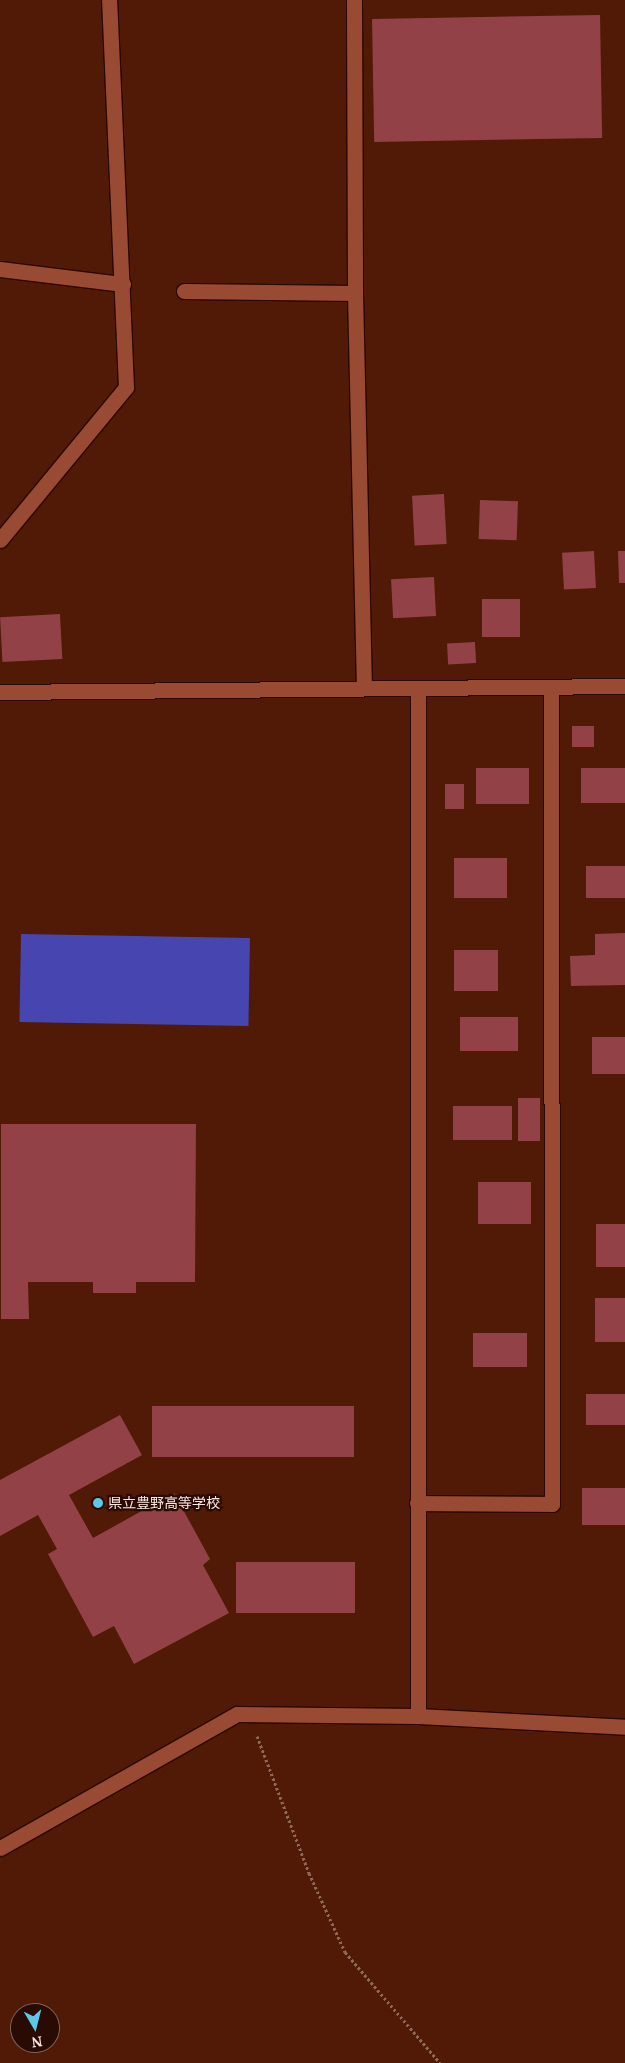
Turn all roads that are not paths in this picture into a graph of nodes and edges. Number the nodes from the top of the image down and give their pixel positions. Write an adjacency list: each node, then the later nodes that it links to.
1 (109, 0): 4 (street)
2 (354, 0): 6 (street)
3 (0, 269): 4 (street)
4 (123, 284): 7 (street)
5 (184, 291): 6 (street)
6 (355, 293): 8 (street)
7 (1, 536)
8 (364, 686): 11 (street); 12 (street)
9 (625, 686): 10 (street)
10 (551, 687): 11 (street); 13 (street)
11 (418, 689): 13 (street)
12 (0, 692)
13 (417, 1503): 14 (street)
14 (418, 1716): 15 (street); 16 (street)
15 (625, 1728)
16 (0, 1848)

